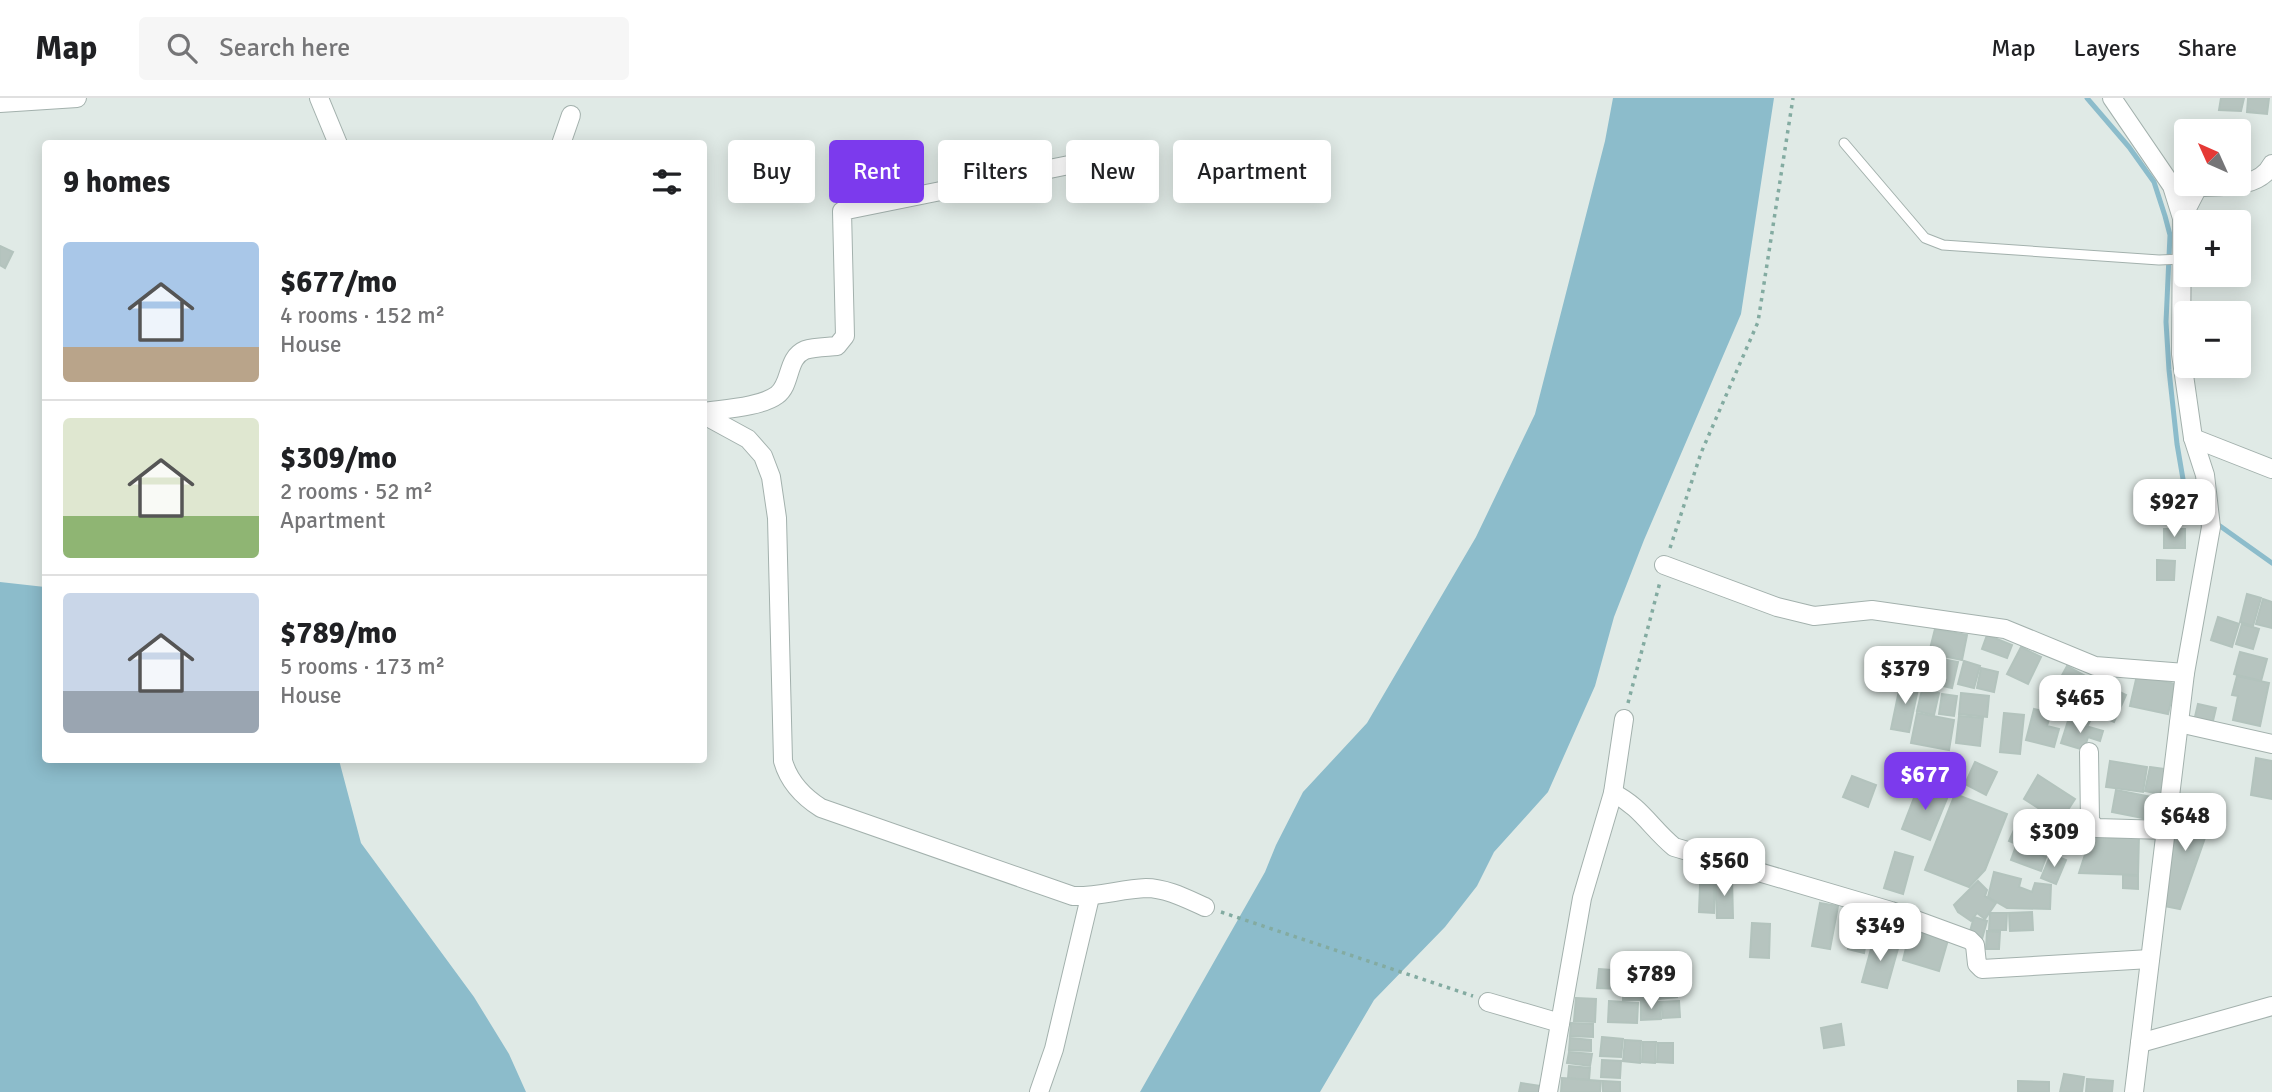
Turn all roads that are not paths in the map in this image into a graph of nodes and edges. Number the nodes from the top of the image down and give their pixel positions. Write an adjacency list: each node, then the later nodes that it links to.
1 (77, 98): 4 (street)
2 (319, 98): 6 (street)
3 (2112, 98): 11 (street)
4 (0, 103)
5 (571, 115): 7 (street)
6 (336, 140)
7 (562, 140)
8 (1844, 143): 13 (lane)
9 (2272, 164): 12 (street)
10 (1066, 166): 15 (street)
11 (2180, 210)
12 (2186, 210)
13 (2174, 259)
14 (2178, 287): 17 (street)
15 (707, 413)
16 (707, 416): 27 (street)
17 (2193, 438): 18 (street); 20 (street)
18 (2272, 469)
19 (1664, 565): 20 (street)
20 (2185, 673): 22 (street)
21 (1624, 719): 25 (street)
22 (2179, 723): 23 (street); 26 (street)
23 (2272, 744)
24 (2089, 752): 26 (street)
25 (1613, 793): 29 (street); 32 (street)
26 (2166, 830): 29 (street)
27 (1090, 897): 28 (street); 34 (street)
28 (1205, 906)
29 (2150, 959): 33 (street)
30 (1488, 1002): 32 (street)
31 (2272, 1006): 33 (street)
32 (1560, 1023): 35 (street)
33 (2140, 1043): 36 (street)
34 (1039, 1092)
35 (1548, 1092)
36 (2134, 1092)

